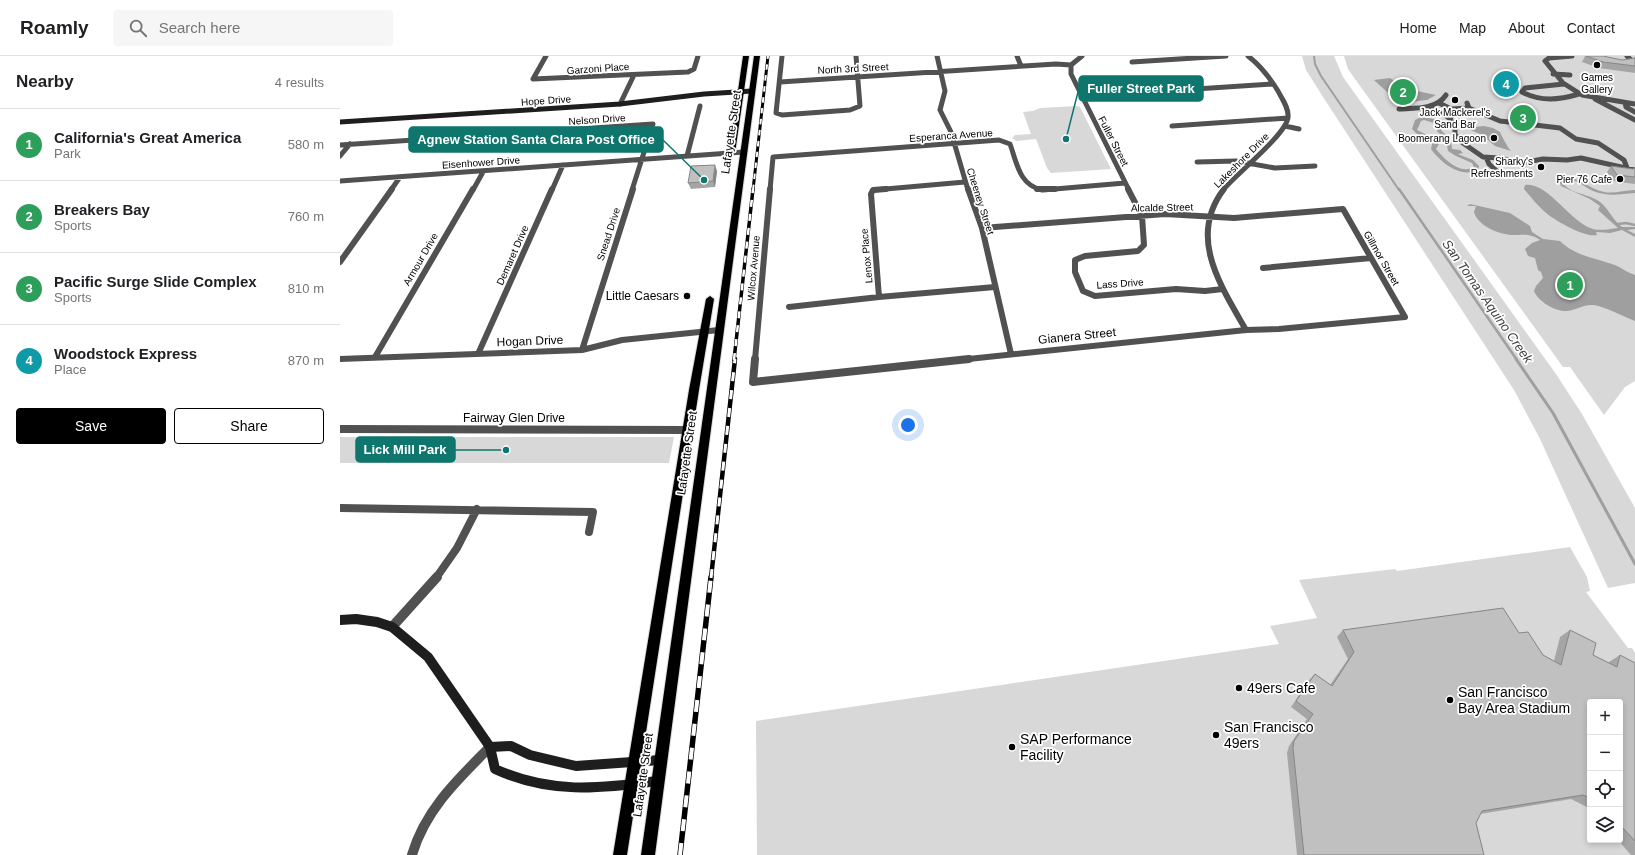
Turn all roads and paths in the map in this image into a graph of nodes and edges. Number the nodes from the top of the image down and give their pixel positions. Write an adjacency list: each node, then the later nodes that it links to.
1 (546, 56): 20 (street, Garzoni Place)
2 (698, 56): 20 (street, Garzoni Place)
3 (746, 56): 30 (main road, Lafayette Street)
4 (757, 56): 29 (main road, Lafayette Street)
5 (782, 56): 24 (street)
6 (856, 56): 23 (street)
7 (937, 56): 18 (street, Cheeney Street)
8 (1017, 56): 17 (street)
9 (1082, 56): 16 (street)
10 (1226, 56): 15 (street)
11 (1248, 56): 26 (street)
12 (1572, 56): 21 (street)
13 (1625, 58): 14 (street)
14 (1633, 60)
15 (1132, 62)
16 (1071, 65): 17 (street, North 3rd Street); 76 (street, Fuller Street)
17 (1021, 66): 18 (street, North 3rd Street)
18 (940, 72): 23 (street, North 3rd Street); 55 (street, Cheeney Street)
19 (1549, 74): 21 (street)
20 (634, 75): 38 (street)
21 (1558, 75): 22 (street); 25 (street)
22 (1570, 75)
23 (858, 77): 24 (street, North 3rd Street); 24 (street)
24 (780, 82)
25 (1564, 83): 28 (street); 33 (street)
26 (1273, 84): 31 (street); 45 (street)
27 (1543, 84): 28 (street)
28 (1557, 85): 33 (street)
29 (752, 91): 30 (street, Hope Drive); 58 (main road, Lafayette Street)
30 (742, 92): 38 (street, Hope Drive); 59 (main road, Lafayette Street)
31 (1150, 92)
32 (1590, 92): 35 (street)
33 (1579, 94): 35 (street)
34 (1446, 95): 36 (street)
35 (1597, 99): 37 (street); 47 (street)
36 (1439, 103): 41 (street); 43 (street)
37 (1625, 103): 39 (street); 44 (street)
38 (620, 104): 49 (street, Hope Drive)
39 (1635, 104)
40 (700, 106): 61 (street)
41 (1430, 106): 42 (street); 48 (street)
42 (1399, 109)
43 (1452, 109): 48 (street); 53 (street)
44 (1635, 112)
45 (1288, 118): 51 (street); 52 (street, Lakeshore Drive)
46 (1554, 120): 53 (street)
47 (1635, 120)
48 (1451, 121): 63 (street)
49 (340, 122)
50 (653, 124): 56 (street, Nelson Drive); 64 (street, Snead Drive)
51 (1172, 126)
52 (1285, 126): 54 (street); 66 (street, Lakeshore Drive)
53 (1550, 126): 69 (street)
54 (1299, 129)
55 (954, 143): 62 (street, Esperanca Avenue); 75 (street, Cheeney Street); 76 (street, Esperanca Avenue)
56 (350, 144): 57 (street, Nelson Drive); 60 (street)
57 (340, 145)
58 (744, 152): 59 (street, Eisenhower Drive); 90 (main road, Lafayette Street)
59 (732, 153): 61 (street, Eisenhower Drive)
60 (340, 156)
61 (687, 156): 64 (street, Eisenhower Drive)
62 (773, 157): 98 (street, Wilcox Avenue)
63 (1486, 157): 69 (street); 72 (street)
64 (642, 159): 67 (street, Eisenhower Drive); 93 (street, Snead Drive)
65 (1197, 162): 66 (street)
66 (1249, 163): 68 (street); 79 (street, Lakeshore Drive)
67 (563, 165): 71 (street, Eisenhower Drive); 94 (street, Demaret Drive)
68 (1315, 166)
69 (1627, 168): 70 (street)
70 (1635, 170)
71 (482, 172): 73 (street, Eisenhower Drive); 96 (street, Armour Drive)
72 (1498, 172)
73 (400, 177): 74 (street, Eisenhower Drive); 82 (street)
74 (340, 181)
75 (965, 182): 80 (street, Cheeney Street); 86 (street, Lenox Place)
76 (1125, 183): 78 (street, Fuller Street)
77 (1343, 209): 79 (street, Alcalde Street); 81 (street, Gillmor Street)
78 (1142, 216): 79 (street, Alcalde Street); 80 (street, Alcalde Street); 85 (street, Lass Drive)
79 (1209, 217): 85 (street, Lakeshore Drive)
80 (982, 228): 84 (street, Cheeney Street)
81 (1371, 258): 83 (street); 89 (street, Gillmor Street)
82 (340, 262)
83 (1263, 268)
84 (995, 287): 86 (street, Lenox Place); 95 (street, Cheeney Street)
85 (1223, 289): 91 (street, Lakeshore Drive)
86 (880, 297): 88 (street)
87 (710, 299): 92 (main road, Lafayette Street)
88 (789, 307)
89 (1405, 317): 91 (street, Gianera Street)
90 (719, 330): 92 (street, Hogan Drive); 107 (main road, Lafayette Street)
91 (1246, 330): 95 (street, Gianera Street)
92 (704, 331): 93 (street, Hogan Drive); 100 (main road, Lafayette Street)
93 (582, 350): 94 (street, Hogan Drive)
94 (478, 354): 96 (street, Hogan Drive)
95 (1011, 354): 98 (street, Gianera Street)
96 (375, 357): 97 (street, Hogan Drive)
97 (340, 358)
98 (753, 382)
99 (340, 429): 100 (street, Fairway Glen Drive)
100 (687, 430): 108 (main road, Lafayette Street)
101 (340, 508): 102 (street)
102 (477, 509): 103 (street); 105 (street)
103 (589, 532)
104 (340, 620): 105 (street)
105 (392, 627): 106 (street)
106 (490, 747): 108 (street); 110 (street); 111 (street)
107 (660, 760): 108 (street); 109 (main road, Lafayette Street)
108 (635, 763): 110 (main road, Lafayette Street)
109 (657, 781): 110 (street); 113 (main road, Lafayette Street)
110 (631, 785): 112 (main road, Lafayette Street)
111 (412, 855)
112 (620, 855)
113 (648, 855)

